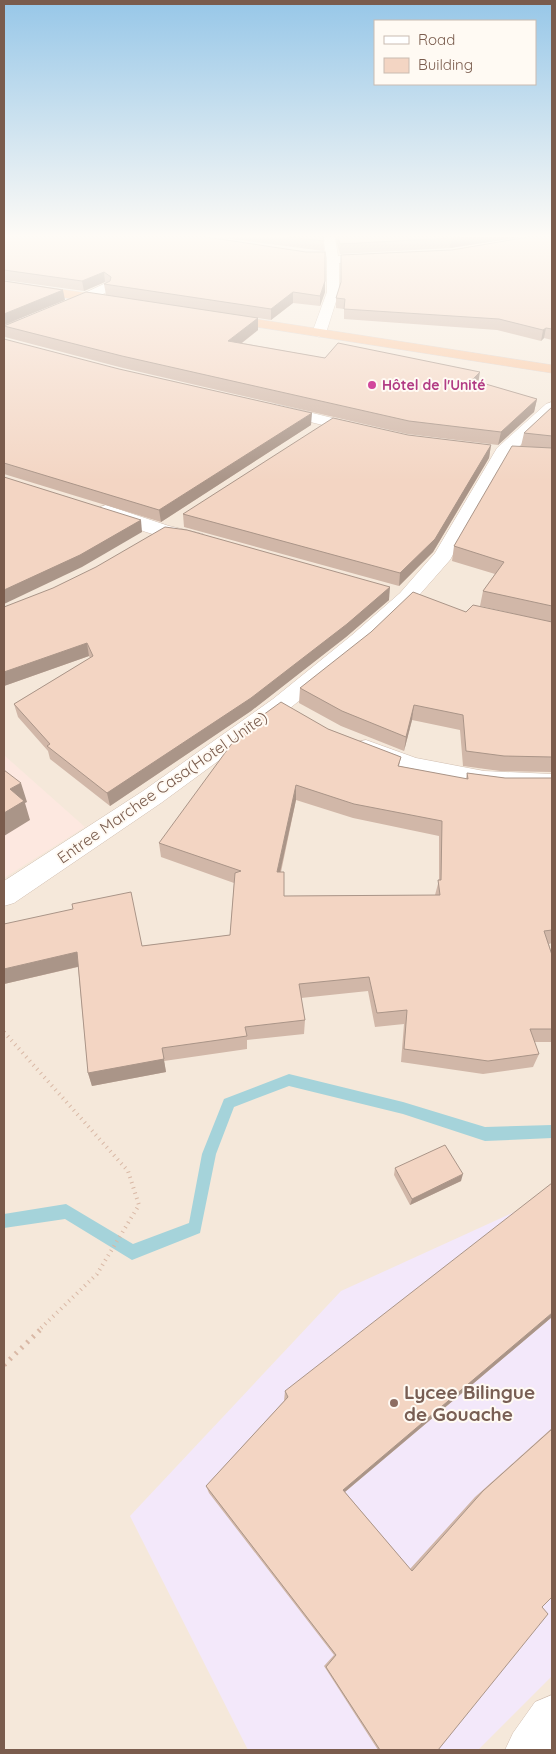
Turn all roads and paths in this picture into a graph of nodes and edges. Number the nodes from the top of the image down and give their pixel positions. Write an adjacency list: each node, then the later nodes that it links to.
1 (45, 319): 6 (street)
2 (237, 319): 5 (highway)
3 (282, 319): 5 (highway)
4 (324, 319): 5 (street)
5 (321, 327): 7 (highway); 8 (highway)
6 (6, 340)
7 (552, 356)
8 (552, 369)
9 (266, 406): 11 (street)
10 (552, 407): 14 (street, Entree Marchee Casa(Hotel Unite))
11 (330, 422): 12 (street); 13 (street)
12 (378, 434)
13 (307, 437)
14 (495, 452): 15 (street); 21 (street, Entree Marchee Casa(Hotel Unite))
15 (528, 453)
16 (85, 505): 18 (street)
17 (188, 515): 18 (street)
18 (164, 531): 19 (street); 20 (street)
19 (142, 544)
20 (217, 544)
21 (281, 704): 22 (street); 25 (street, Entree Marchee Casa(Hotel Unite))
22 (303, 720)
23 (348, 741): 24 (street)
24 (552, 783)
25 (4, 895)
26 (4, 1032): 27 (path)
27 (4, 1366)
28 (552, 1719): 29 (street)
29 (530, 1750)

